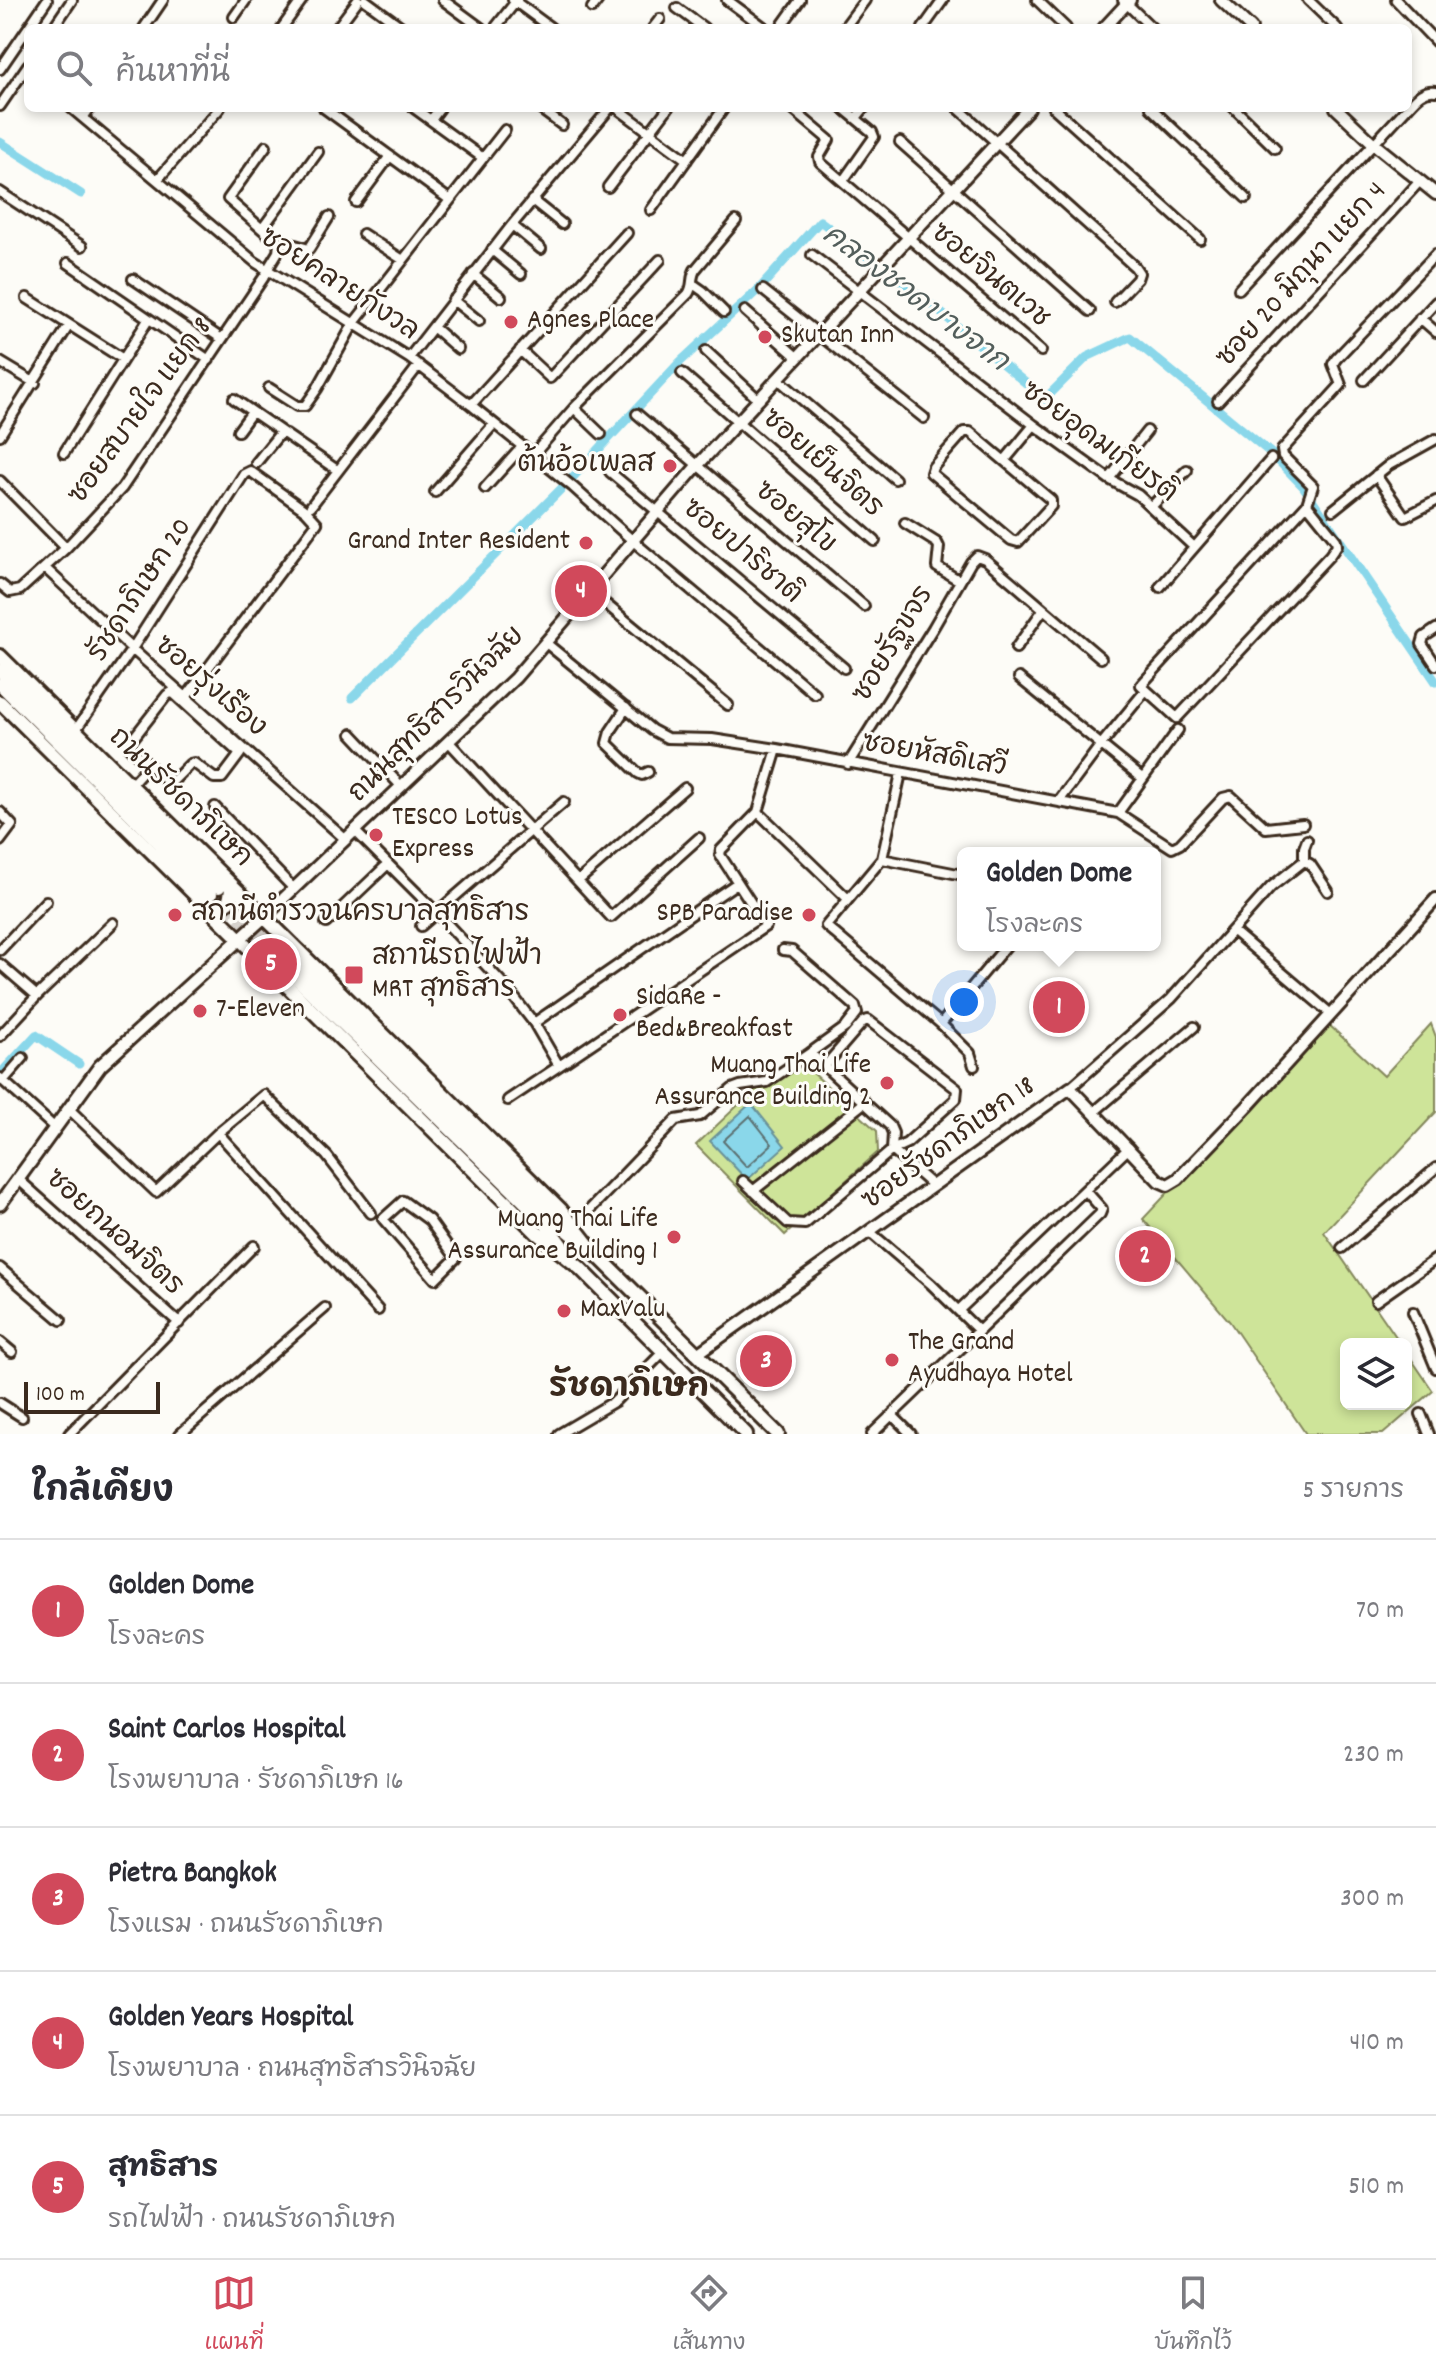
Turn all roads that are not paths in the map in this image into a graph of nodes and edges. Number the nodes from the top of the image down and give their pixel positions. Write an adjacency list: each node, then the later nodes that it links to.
1 (47, 0): 23 (street)
2 (72, 0): 24 (street)
3 (163, 0): 25 (street)
4 (246, 0): 21 (street)
5 (302, 0): 26 (street)
6 (358, 0): 27 (street)
7 (365, 0): 28 (street)
8 (443, 0): 29 (street)
9 (727, 0): 34 (street)
10 (784, 0): 19 (street)
11 (865, 0): 36 (street)
12 (943, 0): 37 (street)
13 (1037, 0): 38 (street)
14 (1221, 0): 41 (street)
15 (1308, 0): 42 (street)
16 (1396, 0): 44 (street)
17 (515, 1): 30 (street); 31 (street)
18 (1126, 1): 39 (street); 40 (street)
19 (797, 4): 35 (street)
20 (677, 8): 33 (street)
21 (234, 17)
22 (660, 19): 32 (street)
23 (31, 24)
24 (56, 24)
25 (147, 24)
26 (285, 24)
27 (340, 24)
28 (398, 24)
29 (476, 24)
30 (498, 24)
31 (546, 24)
32 (656, 24)
33 (699, 24)
34 (760, 24)
35 (783, 24)
36 (847, 24)
37 (926, 24)
38 (1062, 24)
39 (1107, 24)
40 (1148, 24)
41 (1247, 24)
42 (1333, 24)
43 (24, 34): 45 (street)
44 (1436, 42)
45 (0, 69)
46 (24, 71): 49 (street)
47 (1436, 91): 48 (street)
48 (1412, 102)
49 (0, 106)
50 (76, 112): 71 (street, ซอยคลายกังวล)
51 (87, 112): 71 (street)
52 (217, 112): 86 (street)
53 (330, 112): 83 (street)
54 (420, 112): 73 (street)
55 (437, 112): 73 (street)
56 (544, 112): 74 (street)
57 (607, 112): 95 (street)
58 (622, 112): 76 (street)
59 (665, 112): 76 (street)
60 (721, 112): 85 (street)
61 (796, 112): 87 (street, ซอยจินตเวช)
62 (848, 112): 72 (street)
63 (861, 112): 72 (street)
64 (962, 112): 78 (street)
65 (1025, 112): 78 (street, ถนนสุทธิสารวินิจฉัย)
66 (1058, 112): 106 (street)
67 (1155, 112): 93 (street)
68 (1238, 112): 81 (street)
69 (1340, 112): 79 (street)
70 (1403, 112): 79 (street)
71 (83, 118): 86 (street, ซอยคลายกังวล)
72 (856, 118): 87 (street)
73 (431, 120): 84 (street)
74 (562, 125)
75 (505, 130): 84 (street)
76 (651, 133): 85 (street); 89 (street)
77 (900, 142): 90 (street)
78 (997, 143): 90 (street, ถนนสุทธิสารวินิจฉัย); 127 (street)
79 (1374, 144): 88 (street); 121 (street)
80 (266, 146): 102 (street)
81 (1275, 148)
82 (318, 152): 102 (street)
83 (390, 156): 94 (street); 96 (street)
84 (483, 158): 94 (street)
85 (687, 160): 97 (street)
86 (158, 179): 116 (street, ซอยคลายกังวล)
87 (843, 181): 105 (street, ซอยจินตเวช)
88 (1420, 181): 92 (street); 158 (street, ซอย 20 มิถุนา แยก 4)
89 (608, 187)
90 (953, 190): 105 (street, ถนนสุทธิสารวินิจฉัย); 130 (street)
91 (0, 192): 108 (street)
92 (1436, 194)
93 (1246, 198)
94 (450, 200): 113 (street)
95 (532, 200): 100 (street); 101 (street)
96 (356, 202)
97 (651, 210)
98 (329, 217): 107 (street)
99 (736, 221): 120 (street)
100 (562, 224)
101 (512, 225): 109 (street); 110 (street)
102 (262, 229): 107 (street)
103 (627, 233): 142 (street)
104 (363, 234): 113 (street)
105 (909, 238): 123 (street, ถนนสุทธิสารวินิจฉัย); 144 (street, ซอยจินตเวช)
106 (1200, 239)
107 (279, 244): 116 (street, ซอยสบายใจ แยก 8)
108 (82, 246)
109 (541, 249)
110 (492, 250): 117 (street); 118 (street)
111 (1436, 254): 190 (street)
112 (812, 255): 123 (street, ซอยอุดมเกียรติ)
113 (403, 260): 135 (street)
114 (660, 260): 142 (street)
115 (68, 263): 133 (street)
116 (267, 271): 135 (street, ซอยคลายกังวล); 140 (street, ซอยสบายใจ แยก 8)
117 (473, 274): 124 (street); 126 (street)
118 (521, 274)
119 (133, 279): 140 (street)
120 (693, 284): 131 (street); 160 (street)
121 (1239, 289)
122 (763, 290): 139 (street)
123 (859, 291): 139 (street, ถนนสุทธิสารวินิจฉัย); 166 (street, ซอยอุดมเกียรติ)
124 (501, 297)
125 (27, 298): 136 (street)
126 (453, 300): 134 (street); 137 (street)
127 (1115, 302)
128 (1436, 302): 132 (street)
129 (745, 311): 146 (street)
130 (1090, 311)
131 (724, 312)
132 (1420, 318): 138 (street); 153 (street)
133 (148, 320): 147 (street); 148 (street)
134 (479, 321)
135 (354, 323): 145 (street, ซอยคลายกังวล); 155 (street)
136 (69, 325): 147 (street); 154 (street)
137 (433, 327): 141 (street); 145 (street)
138 (1436, 332)
139 (820, 334): 146 (street, ถนนสุทธิสารวินิจฉัย); 163 (street)
140 (222, 339): 148 (street, ซอยสบายใจ แยก 8)
141 (458, 349)
142 (520, 350): 159 (street)
143 (706, 351): 157 (street)
144 (1041, 351)
145 (409, 358): 150 (street, ซอยคลายกังวล)
146 (798, 358): 152 (street, ถนนสุทธิสารวินิจฉัย)
147 (123, 359): 174 (street)
148 (209, 360): 199 (street, ซอยสบายใจ แยก 8)
149 (0, 362): 154 (street)
150 (419, 365): 159 (street, ซอยคลายกังวล); 180 (street)
151 (682, 373): 164 (street, ซอยเย็นจิตร)
152 (778, 379): 157 (street, ถนนสุทธิสารวินิจฉัย); 184 (street)
153 (1364, 380)
154 (35, 383): 171 (street)
155 (269, 388)
156 (234, 399): 161 (street)
157 (759, 400): 164 (street, ถนนสุทธิสารวินิจฉัย)
158 (1218, 401)
159 (471, 405): 165 (street, ซอยคลายกังวล)
160 (574, 408): 170 (street); 175 (street)
161 (252, 412): 167 (street); 169 (street)
162 (637, 414): 179 (street, ซอยสุโข)
163 (924, 418)
164 (738, 422): 179 (street, ถนนสุทธิสารวินิจฉัย); 197 (street, ซอยเย็นจิตร)
165 (494, 424): 173 (street, ซอยคลายกังวล); 188 (street)
166 (1034, 425): 177 (street); 185 (street, ซอยอุดมเกียรติ)
167 (238, 431)
168 (1147, 431): 185 (street)
169 (281, 432): 178 (street); 180 (street)
170 (601, 434)
171 (0, 435)
172 (1436, 439): 183 (street)
173 (522, 447): 175 (street, ซอยคลายกังวล); 187 (street)
174 (64, 453)
175 (533, 455): 196 (street, ซอยคลายกังวล)
176 (1271, 459): 198 (street)
177 (1005, 460): 177 (street)
178 (256, 463)
179 (696, 467): 194 (street, ถนนสุทธิสารวินิจฉัย); 205 (street, ซอยสุโข)
180 (337, 470): 191 (street)
181 (1187, 470): 192 (street)
182 (610, 472): 194 (street, ซอยปาริชาติ)
183 (1376, 475): 189 (street); 193 (street)
184 (895, 479)
185 (1109, 479): 192 (street, ซอยอุดมเกียรติ)
186 (0, 481): 199 (street)
187 (485, 488)
188 (435, 492)
189 (1436, 501)
190 (1308, 502): 218 (street); 218 (street)
191 (311, 506)
192 (1152, 506): 198 (street, ซอยอุดมเกียรติ)
193 (1333, 510)
194 (658, 512): 196 (street, ถนนสุทธิสารวินิจฉัย); 214 (street, ซอยปาริชาติ)
195 (905, 523): 201 (street)
196 (633, 541): 204 (street, ถนนสุทธิสารวินิจฉัย); 219 (street)
197 (875, 541)
198 (1194, 547): 203 (street)
199 (66, 548): 200 (street, ซอยสบายใจ แยก 8)
200 (45, 568): 202 (street, ซอยสบายใจ แยก 8); 210 (street, ซอยรุ่งเรือง)
201 (960, 581): 206 (street, ซอยรัฐขจร); 230 (street, ซอยรัฐขจร)
202 (2, 586)
203 (1160, 587)
204 (590, 591): 208 (street, ถนนสุทธิสารวินิจฉัย); 222 (street)
205 (864, 606)
206 (1043, 610): 209 (street); 212 (street)
207 (1432, 631): 213 (street)
208 (546, 643): 223 (street, ซอยหัสดิเสวี); 227 (street, ถนนสุทธิสารวินิจฉัย)
209 (1016, 648)
210 (132, 649): 220 (street, ซอยรุ่งเรือง); 220 (street, รัชดาภิเษก 20); 225 (street, รัชดาภิเษก 20)
211 (0, 656): 225 (main road, ถนนรัชดาภิเษก)
212 (1101, 658)
213 (1436, 665)
214 (844, 668)
215 (0, 671): 259 (main road, ถนนรัชดาภิเษก)
216 (1019, 678): 228 (street)
217 (0, 684): 259 (main road, ถนนรัชดาภิเษก)
218 (1146, 690): 228 (street)
219 (815, 694)
220 (187, 696): 248 (street, ซอยรุ่งเรือง)
221 (0, 702): 259 (main road, ถนนรัชดาภิเษก)
222 (728, 705)
223 (626, 708): 229 (street, ซอยหัสดิเสวี); 232 (street)
224 (1178, 730): 234 (street)
225 (75, 731): 235 (main road, ถนนรัชดาภิเษก)
226 (352, 734): 236 (street)
227 (449, 742): 236 (street, ถนนสุทธิสารวินิจฉัย); 245 (street)
228 (1100, 746): 234 (street); 238 (street)
229 (777, 749): 230 (street, ซอยหัสดิเสวี); 242 (street)
230 (848, 764): 233 (street, ซอยหัสดิเสวี)
231 (149, 765): 231 (street); 235 (street)
232 (648, 772)
233 (901, 773): 238 (street, ซอยหัสดิเสวี); 251 (street)
234 (1142, 778): 243 (street)
235 (130, 786): 259 (main road, ถนนรัชดาภิเษก)
236 (401, 786): 246 (street, ถนนสุทธิสารวินิจฉัย)
237 (685, 788): 255 (street)
238 (1059, 801): 243 (street, ซอยหัสดิเสวี)
239 (564, 802): 245 (street)
240 (215, 807): 257 (street)
241 (0, 812): 250 (street)
242 (758, 812): 256 (street); 260 (street)
243 (1118, 813): 244 (street, ซอยหัสดิเสวี)
244 (1303, 824)
245 (532, 830): 255 (street); 263 (street)
246 (355, 831): 248 (street, ถนนสุทธิสารวินิจฉัย); 253 (street)
247 (699, 838): 255 (street)
248 (345, 839): 257 (street, ถนนสุทธิสารวินิจฉัย)
249 (1307, 840): 252 (street)
250 (0, 841)
251 (882, 859): 254 (street); 260 (street)
252 (1304, 861): 258 (street); 268 (street)
253 (388, 864): 263 (street); 266 (street)
254 (957, 874)
255 (578, 881)
256 (737, 883): 277 (street); 283 (street)
257 (294, 889): 264 (street, ถนนสุทธิสารวินิจฉัย)
258 (1328, 891)
259 (217, 892): 264 (main road, ถนนรัชดาภิเษก); 269 (main road, ถนนรัชดาภิเษก)
260 (847, 898): 278 (street)
261 (1436, 899): 276 (street, ซอยรัชดาภิเษก 18)
262 (46, 901): 270 (street)
263 (437, 913): 267 (street); 277 (street)
264 (264, 917): 269 (main road, ถนนสุทธิสารวินิจฉัย); 273 (main road, ถนนรัชดาภิเษก)
265 (113, 923): 275 (street)
266 (326, 923)
267 (421, 926)
268 (1233, 931): 276 (street); 287 (street)
269 (240, 939): 273 (main road, ถนนรัชดาภิเษก); 290 (main road, ถนนสุทธิสารวินิจฉัย)
270 (0, 950)
271 (783, 950): 281 (street)
272 (1002, 951): 278 (street)
273 (288, 962): 305 (main road, ถนนรัชดาภิเษก); 309 (main road, ถนนรัชดาภิเษก); 321 (main road, ถนนรัชดาภิเษก)
274 (0, 964): 275 (street)
275 (37, 996): 280 (street)
276 (1331, 1014): 294 (street, ซอยรัชดาภิเษก 18)
277 (534, 1023): 283 (street)
278 (941, 1024): 285 (street)
279 (1194, 1027): 291 (street)
280 (0, 1036)
281 (810, 1053): 284 (street); 305 (street)
282 (23, 1058): 286 (street)
283 (559, 1066): 288 (street)
284 (825, 1066): 289 (street); 295 (street)
285 (974, 1066)
286 (1, 1079): 292 (street)
287 (1070, 1088): 291 (street, ซอยรัชดาภิเษก 18); 299 (street, ซอยรัชดาภิเษก 18)
288 (508, 1100)
289 (865, 1102): 295 (street); 301 (street)
290 (69, 1109): 292 (main road, ถนนสุทธิสารวินิจฉัย); 293 (street)
291 (1094, 1112): 294 (street, ซอยรัชดาภิเษก 18)
292 (55, 1128): 297 (main road, ถนนสุทธิสารวินิจฉัย)
293 (218, 1133): 303 (street); 314 (street)
294 (1129, 1148): 300 (street)
295 (892, 1150): 299 (street); 301 (street)
296 (1436, 1168): 308 (street)
297 (18, 1179): 302 (main road, ถนนสุทธิสารวินิจฉัย); 318 (street, ซอยถนอมจิตร)
298 (743, 1181): 301 (street)
299 (933, 1186): 306 (street, ซอยรัชดาภิเษก 18)
300 (1085, 1190): 315 (street); 319 (street)
301 (753, 1191)
302 (0, 1204)
303 (371, 1213)
304 (431, 1218): 304 (street)
305 (574, 1226): 309 (main road, ถนนรัชดาภิเษก)
306 (870, 1232): 315 (street); 323 (street, ซอยรัชดาภิเษก 18)
307 (254, 1246): 318 (street, ซอยถนอมจิตร)
308 (1342, 1248)
309 (593, 1251): 323 (main road, ถนนรัชดาภิเษก)
310 (1436, 1259): 312 (street)
311 (0, 1268): 317 (street)
312 (1376, 1301)
313 (325, 1308): 330 (street)
314 (378, 1310)
315 (959, 1310): 319 (street)
316 (1413, 1312): 324 (street)
317 (61, 1320)
318 (179, 1323): 329 (street, ซอยถนอมจิตร)
319 (979, 1331): 327 (street)
320 (0, 1342): 322 (street)
321 (664, 1351): 331 (street); 332 (main road, ถนนรัชดาภิเษก)
322 (12, 1352)
323 (697, 1354): 333 (main road, ถนนรัชดาภิเษก)
324 (1436, 1368)
325 (0, 1403): 328 (street)
326 (1421, 1414): 336 (street)
327 (892, 1415): 334 (street); 335 (street)
328 (22, 1417)
329 (73, 1433)
330 (180, 1434)
331 (559, 1434)
332 (746, 1434)
333 (778, 1434)
334 (872, 1434)
335 (911, 1434)
336 (1429, 1434)

